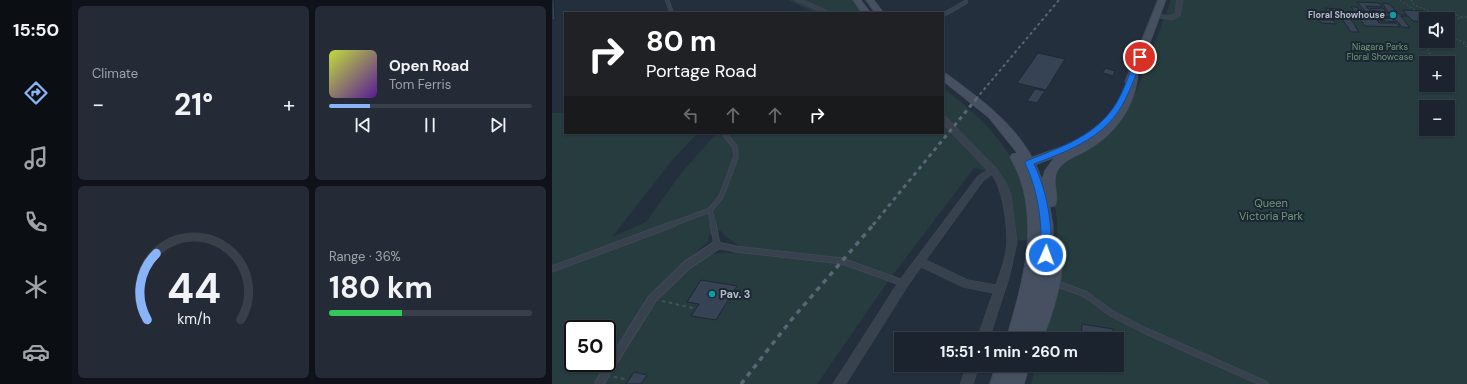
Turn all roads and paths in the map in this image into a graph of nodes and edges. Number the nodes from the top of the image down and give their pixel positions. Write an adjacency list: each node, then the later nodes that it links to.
1 (667, 0): 11 (lane)
2 (798, 0): 12 (street)
3 (857, 0): 13 (main road)
4 (870, 0): 14 (main road)
5 (1162, 0): 18 (main road)
6 (1180, 0): 18 (street)
7 (1400, 0): 10 (path)
8 (1411, 0): 15 (path)
9 (966, 2): 16 (lane)
10 (1415, 10)
11 (672, 12)
12 (827, 12)
13 (866, 12)
14 (879, 12)
15 (1429, 12)
16 (944, 15)
17 (1455, 15): 19 (path)
18 (1156, 16): 26 (main road)
19 (1461, 17): 20 (path); 21 (path)
20 (1467, 17)
21 (1455, 18)
22 (1455, 39): 23 (path)
23 (1462, 42): 24 (path); 25 (path)
24 (1467, 44)
25 (1467, 47)
26 (1133, 75): 31 (main road); 37 (main road)
27 (944, 77): 31 (main road)
28 (944, 85): 31 (main road)
29 (944, 120): 32 (street)
30 (725, 134): 33 (lane)
31 (1025, 164): 37 (main road)
32 (993, 170): 35 (street); 39 (street)
33 (710, 210): 34 (lane); 36 (lane)
34 (717, 245): 38 (lane); 40 (street)
35 (920, 262): 38 (street); 39 (street)
36 (552, 269)
37 (1042, 279): 43 (main road); 44 (main road); 45 (main road); 54 (lane)
38 (903, 284): 51 (street)
39 (1000, 290): 42 (street)
40 (652, 299): 41 (path); 48 (street)
41 (693, 308)
42 (985, 332)
43 (1017, 332)
44 (1031, 332)
45 (1038, 332)
46 (970, 372): 52 (street)
47 (1016, 372): 53 (main road)
48 (604, 375): 49 (path); 50 (street)
49 (626, 379)
50 (599, 384)
51 (838, 384)
52 (966, 384)
53 (999, 384)
54 (1265, 384)

